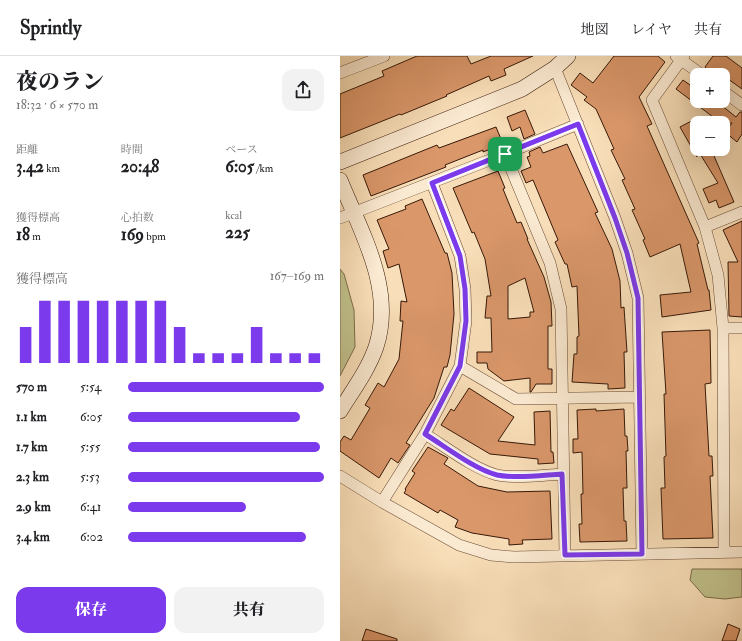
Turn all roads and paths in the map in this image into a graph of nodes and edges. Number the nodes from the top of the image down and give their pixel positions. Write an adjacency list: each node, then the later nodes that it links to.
1 (384, 56): 6 (street)
2 (568, 56): 4 (street)
3 (680, 57): 5 (street); 16 (street)
4 (553, 62): 9 (street); 11 (street)
5 (693, 68)
6 (340, 73)
7 (730, 96): 8 (street)
8 (742, 104)
9 (578, 124): 10 (street); 20 (street)
10 (505, 154): 13 (street); 21 (street)
11 (340, 162)
12 (340, 180): 15 (street)
13 (432, 183): 15 (street); 19 (street)
14 (742, 212): 16 (street)
15 (347, 216): 22 (street)
16 (705, 227): 17 (street)
17 (723, 328): 18 (street); 27 (street)
18 (742, 328)
19 (460, 366): 21 (street); 23 (street)
20 (639, 397): 21 (street); 29 (street)
21 (563, 398): 24 (street)
22 (340, 411)
23 (425, 434): 24 (street); 26 (street)
24 (562, 474): 30 (street)
25 (340, 476): 26 (street)
26 (382, 502): 30 (street)
27 (724, 552): 28 (street); 29 (street)
28 (742, 552)
29 (642, 554): 30 (street)
30 (565, 555)

